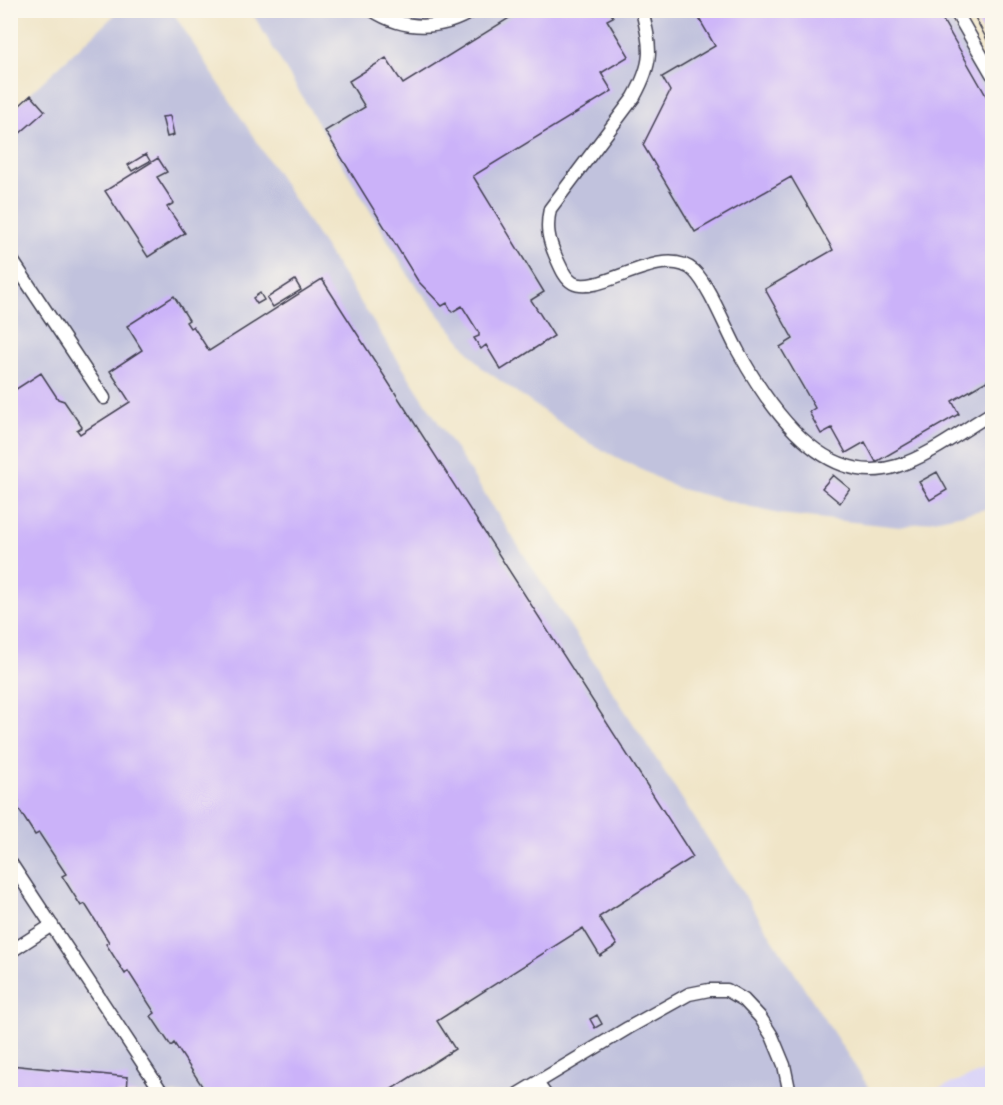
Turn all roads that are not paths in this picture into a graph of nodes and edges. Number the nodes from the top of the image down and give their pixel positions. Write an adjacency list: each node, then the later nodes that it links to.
1 (372, 10): 2 (lane)
2 (474, 10)
3 (642, 10): 8 (lane)
4 (955, 10): 5 (lane)
5 (993, 74)
6 (10, 257): 7 (lane)
7 (104, 398)
8 (993, 413)
9 (10, 862): 10 (lane)
10 (52, 925): 11 (lane); 13 (lane)
11 (10, 952)
12 (537, 1083): 14 (lane); 15 (lane); 16 (lane)
13 (163, 1095)
14 (518, 1095)
15 (545, 1095)
16 (790, 1095)

